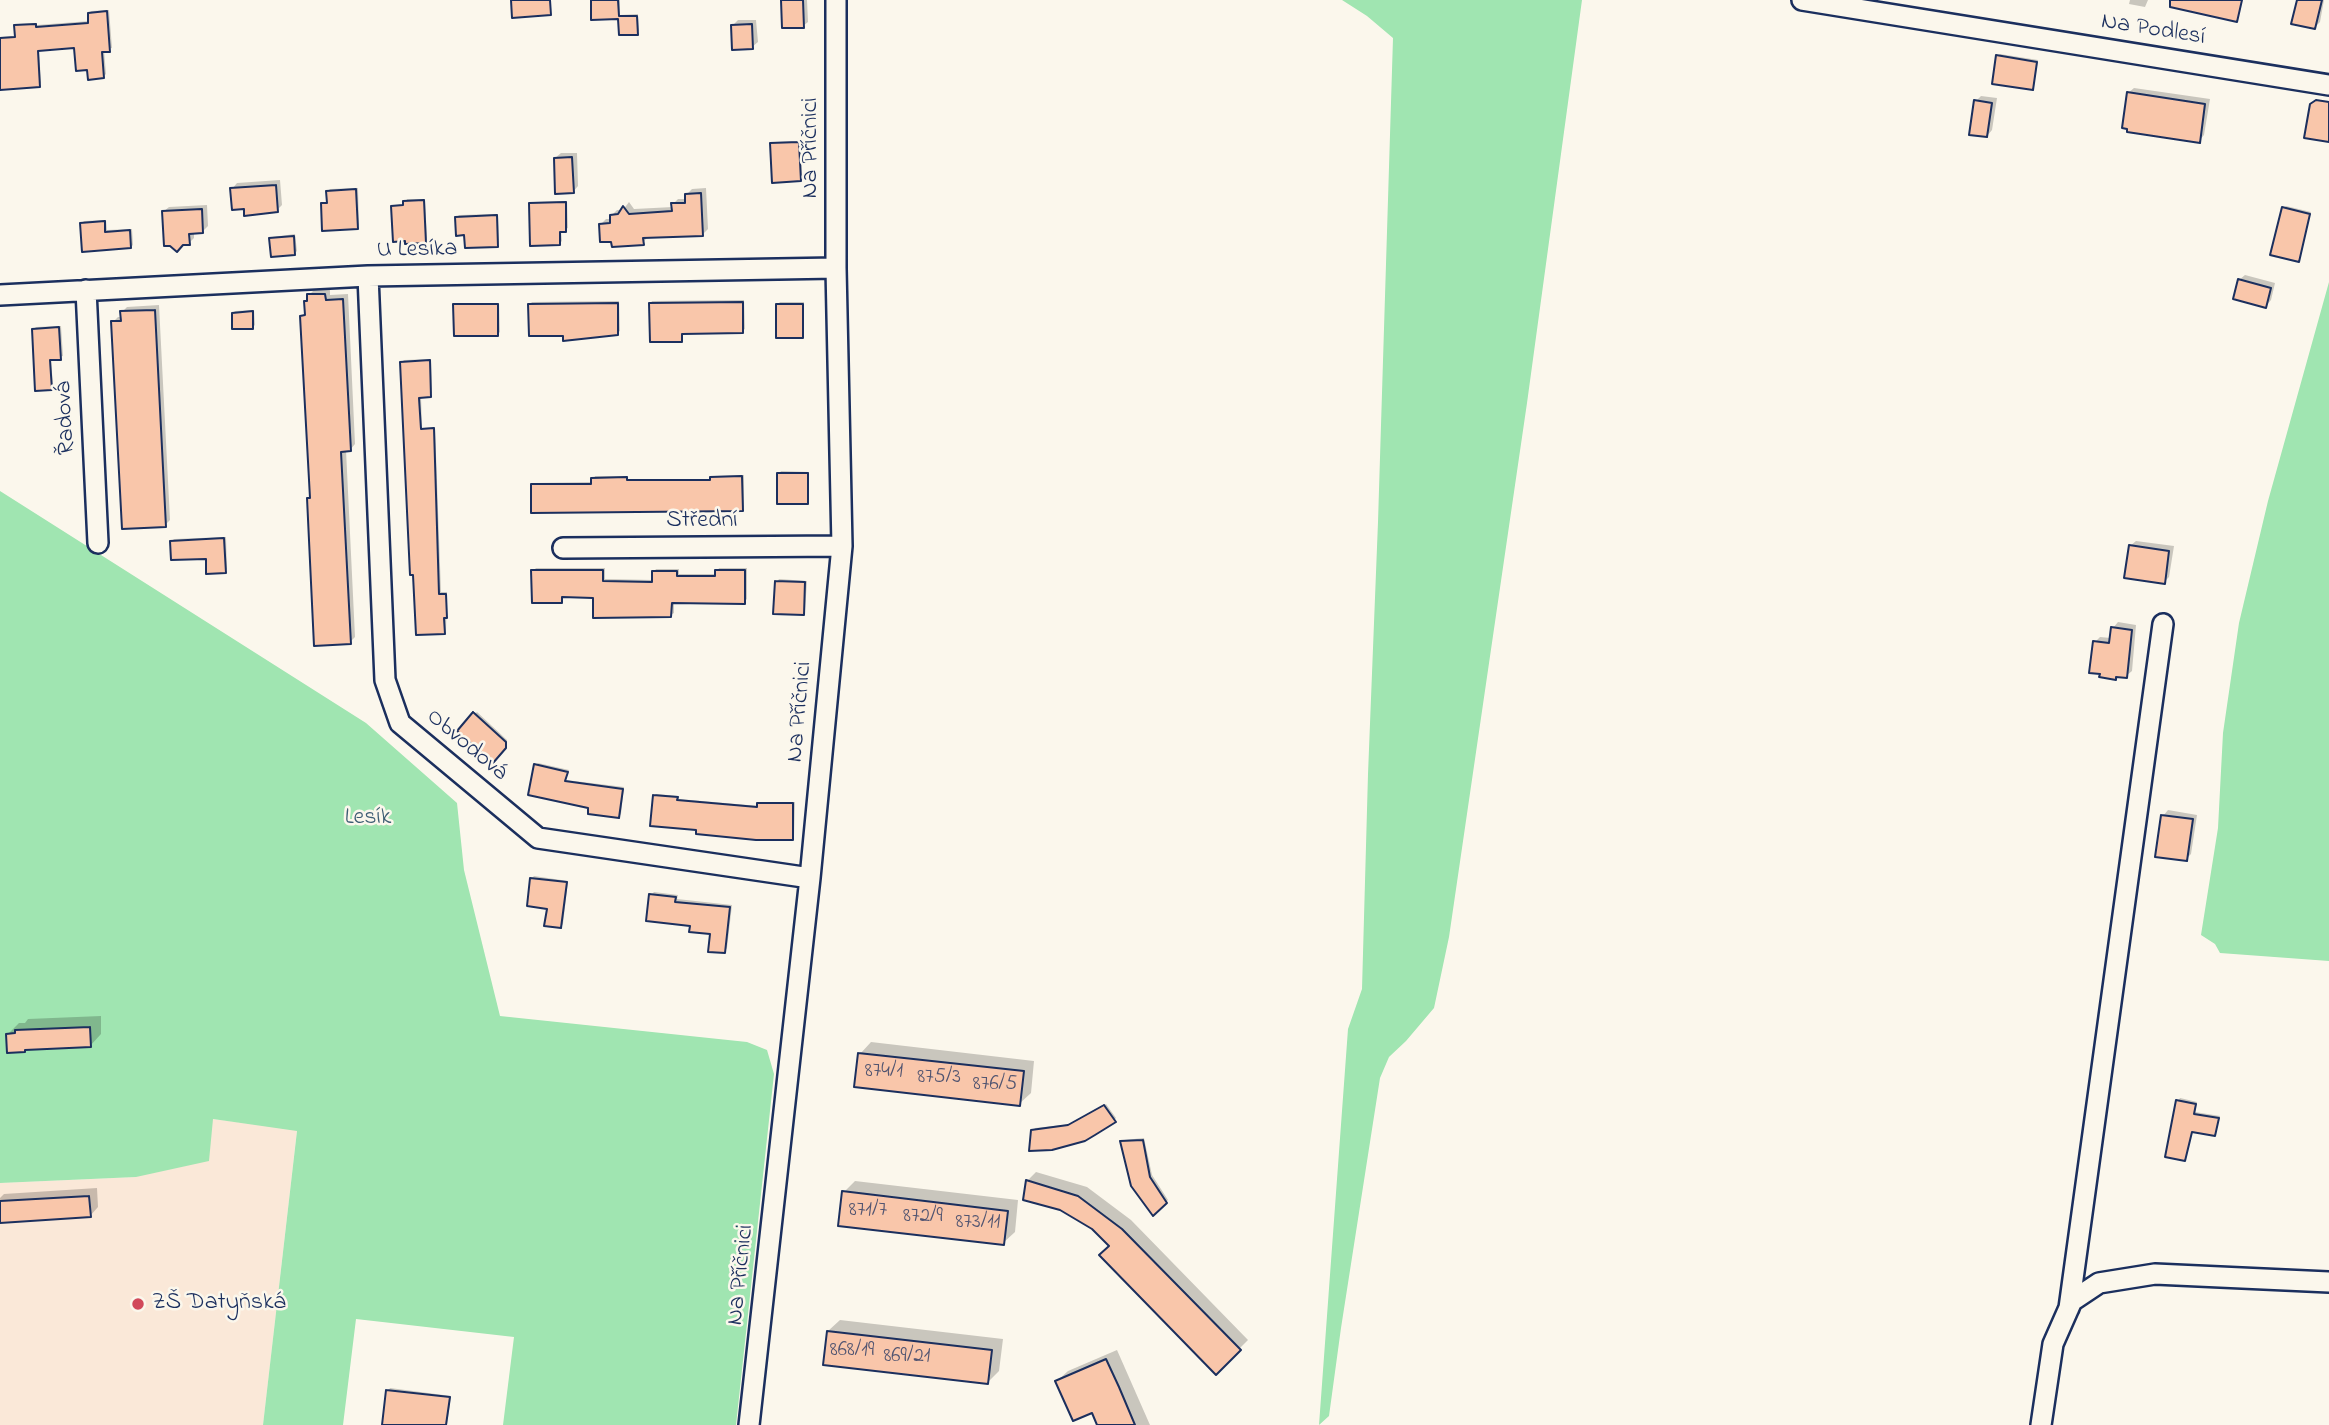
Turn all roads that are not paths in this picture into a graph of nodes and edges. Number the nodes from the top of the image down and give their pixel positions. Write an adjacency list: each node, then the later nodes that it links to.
1 (836, 0): 4 (street, Na Příčnici)
2 (1802, 0): 3 (street, Na Podlesí)
3 (2329, 85)
4 (836, 268): 5 (street, U Lesíka); 9 (street, Na Příčnici)
5 (368, 276): 6 (street, U Lesíka); 12 (street, Obvodová)
6 (86, 290): 7 (street, U Lesíka); 8 (street, Řadová)
7 (0, 295)
8 (98, 544)
9 (842, 546): 10 (street, Střední); 12 (street, Na Příčnici)
10 (563, 548)
11 (2163, 624): 14 (street)
12 (810, 877): 15 (street, Na Příčnici)
13 (2329, 1282): 14 (street)
14 (2069, 1308): 16 (street)
15 (749, 1425)
16 (2041, 1425)

